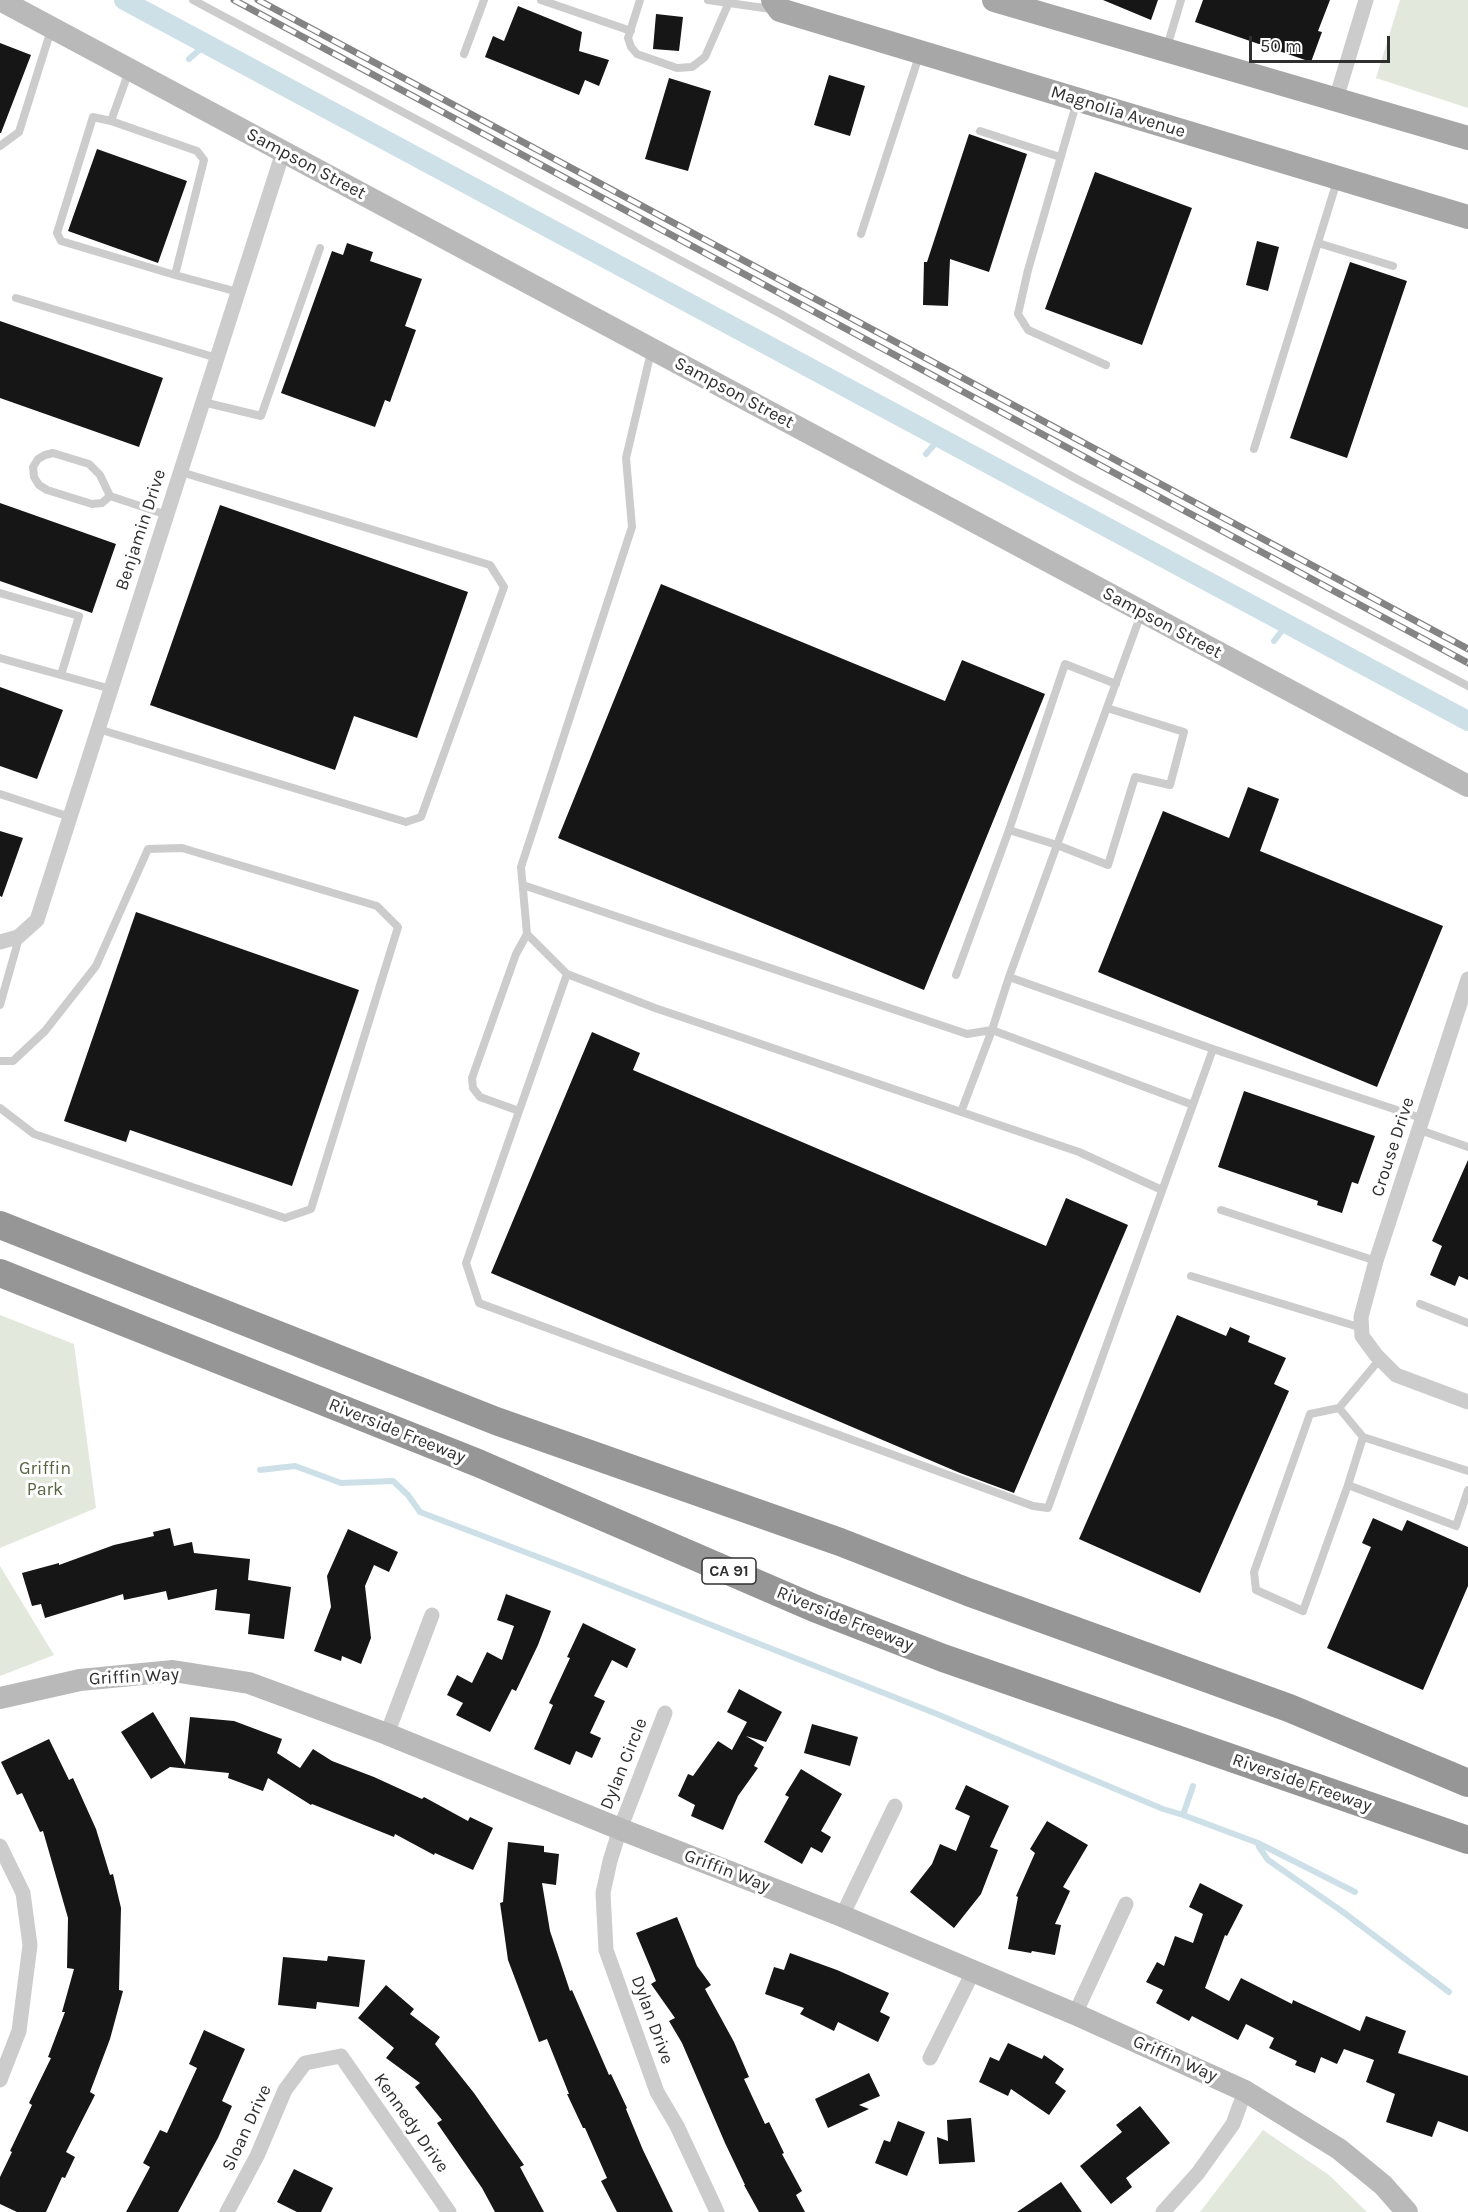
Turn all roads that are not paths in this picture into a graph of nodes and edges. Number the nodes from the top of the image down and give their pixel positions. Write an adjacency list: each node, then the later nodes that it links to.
1 (0, 0): 13 (street, Sampson Street)
2 (193, 0): 49 (lane)
3 (484, 0): 17 (lane)
4 (541, 0): 14 (lane)
5 (640, 0): 14 (lane)
6 (708, 0): 10 (lane)
7 (994, 0): 12 (main road)
8 (1181, 0): 15 (lane)
9 (1366, 0): 20 (street)
10 (730, 1): 11 (lane); 14 (lane)
11 (777, 5): 16 (main road, Magnolia Avenue)
12 (1035, 6): 15 (main road)
13 (52, 28): 18 (street, Sampson Street); 24 (lane)
14 (631, 31)
15 (1166, 50): 20 (main road)
16 (921, 52): 19 (main road, Magnolia Avenue); 29 (lane)
17 (464, 54)
18 (130, 70): 21 (lane); 25 (street, Sampson Street)
19 (1077, 99): 26 (lane); 27 (main road, Magnolia Avenue)
20 (1336, 99): 23 (main road)
21 (111, 121): 33 (lane); 33 (lane)
22 (980, 131): 26 (lane)
23 (1468, 138)
24 (0, 146)
25 (283, 152): 34 (street, Benjamin Drive); 36 (street, Sampson Street)
26 (1060, 157): 38 (lane)
27 (1338, 178): 28 (main road, Magnolia Avenue); 30 (lane)
28 (1468, 217)
29 (861, 234)
30 (1317, 243): 32 (lane); 40 (lane)
31 (320, 248): 39 (lane)
32 (1393, 266)
33 (175, 275): 34 (lane)
34 (238, 292): 37 (street, Benjamin Drive)
35 (16, 298): 37 (lane)
36 (652, 349): 45 (street, Sampson Street); 58 (lane)
37 (217, 358): 39 (street, Benjamin Drive)
38 (1106, 365)
39 (203, 402): 41 (street, Benjamin Drive)
40 (1254, 449)
41 (181, 472): 43 (street, Benjamin Drive); 52 (lane)
42 (110, 496): 42 (lane); 43 (lane)
43 (166, 515): 50 (street, Benjamin Drive)
44 (0, 593): 47 (lane)
45 (1142, 612): 48 (lane); 53 (street, Sampson Street)
46 (0, 658): 47 (lane)
47 (61, 675): 50 (lane)
48 (1116, 684): 51 (lane); 56 (lane)
49 (1468, 686)
50 (111, 689): 52 (street, Benjamin Drive)
51 (1107, 708): 57 (lane); 57 (lane)
52 (98, 729): 55 (street, Benjamin Drive)
53 (1468, 786)
54 (0, 794): 55 (lane)
55 (70, 817): 60 (street, Benjamin Drive)
56 (1009, 830): 57 (lane); 63 (lane)
57 (1057, 845): 64 (lane)
58 (523, 885): 59 (lane); 67 (lane)
59 (527, 934): 62 (lane); 72 (lane)
60 (19, 936): 61 (street); 66 (lane)
61 (0, 942)
62 (567, 974): 72 (lane); 73 (lane)
63 (956, 975)
64 (1009, 976): 67 (lane); 68 (lane)
65 (1468, 983): 74 (street, Crouse Drive)
66 (0, 1005)
67 (992, 1030): 70 (lane); 73 (lane)
68 (1213, 1049): 70 (lane); 74 (lane)
69 (0, 1061): 71 (lane)
70 (1193, 1105): 76 (lane)
71 (0, 1108)
72 (519, 1111): 76 (lane)
73 (961, 1112): 76 (lane)
74 (1422, 1124): 75 (lane); 79 (street, Crouse Drive)
75 (1468, 1147)
76 (1162, 1190)
77 (1221, 1210): 79 (lane)
78 (0, 1225): 94 (highway)
79 (1376, 1261): 84 (street, Crouse Drive)
80 (0, 1273): 101 (highway, Riverside Freeway / CA 91)
81 (1191, 1276): 84 (lane)
82 (1420, 1304): 83 (lane)
83 (1468, 1323)
84 (1362, 1328): 85 (street)
85 (1380, 1359): 86 (street); 87 (lane)
86 (1468, 1401)
87 (1339, 1408): 88 (lane); 90 (lane)
88 (1363, 1437): 89 (lane); 90 (lane)
89 (1468, 1471)
90 (1348, 1485): 91 (lane)
91 (1468, 1490)
92 (432, 1615): 96 (street)
93 (0, 1698): 96 (street, Griffin Way)
94 (1289, 1708): 97 (highway); 98 (highway)
95 (666, 1713): 100 (street, Dylan Circle)
96 (387, 1734): 100 (street, Griffin Way)
97 (1468, 1766)
98 (1468, 1783)
99 (895, 1806): 104 (street)
100 (620, 1829): 104 (street, Griffin Way); 113 (street, Dylan Drive)
101 (1468, 1840)
102 (0, 1846): 109 (street)
103 (1126, 1904): 106 (street)
104 (842, 1916): 105 (street, Griffin Way)
105 (973, 1972): 106 (street, Griffin Way); 108 (street)
106 (1075, 2014): 110 (street, Griffin Way)
107 (341, 2056): 111 (street, Sloan Drive); 112 (street, Kennedy Drive)
108 (930, 2058)
109 (0, 2080)
110 (1245, 2091): 114 (street); 115 (street, Griffin Way)
111 (227, 2212)
112 (449, 2212)
113 (717, 2212)
114 (1164, 2212)
115 (1407, 2212)

